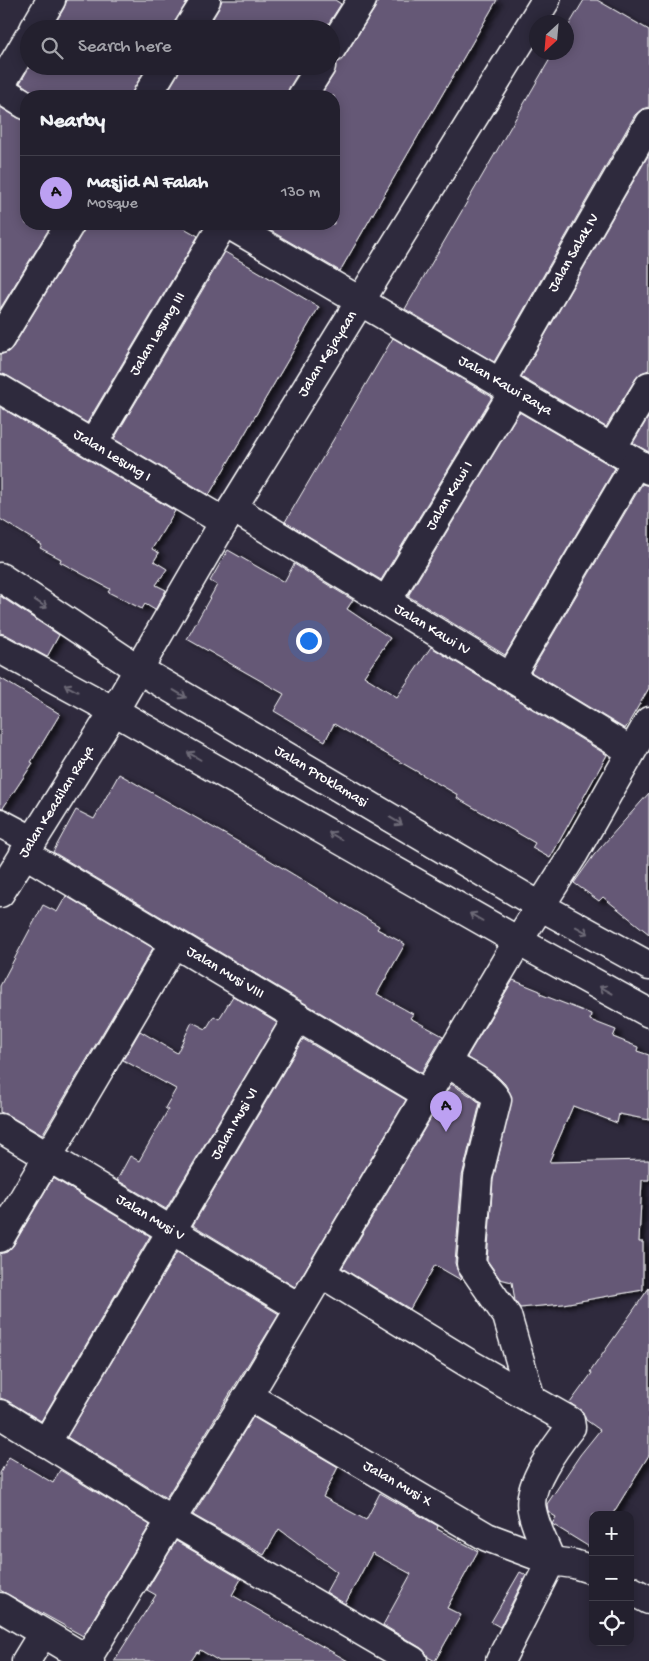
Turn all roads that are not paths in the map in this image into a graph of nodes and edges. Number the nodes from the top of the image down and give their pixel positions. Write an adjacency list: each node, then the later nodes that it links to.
1 (50, 0): 5 (street)
2 (206, 0): 6 (street)
3 (362, 0): 7 (street)
4 (546, 0): 20 (street, Jalan Kejayaan)
5 (39, 20)
6 (194, 20)
7 (340, 35)
8 (20, 53): 11 (street)
9 (160, 75): 12 (street)
10 (315, 75): 13 (street)
11 (0, 87): 14 (street)
12 (151, 90)
13 (306, 90)
14 (20, 100)
15 (649, 123): 16 (street, Jalan Salak IV)
16 (640, 161): 23 (street, Jalan Salak IV)
17 (66, 230): 21 (street)
18 (219, 230): 25 (street, Jalan Lesung III)
19 (238, 230): 20 (street, Jalan Kawi Raya)
20 (361, 302): 23 (street, Jalan Kawi Raya); 28 (street, Jalan Kejayaan)
21 (0, 339)
22 (649, 386): 26 (street)
23 (507, 387): 26 (street, Jalan Kawi Raya); 30 (street, Jalan Kawi I)
24 (0, 389): 25 (street, Jalan Lesung I)
25 (93, 444): 28 (street, Jalan Lesung I)
26 (612, 448): 27 (street, Jalan Kawi Raya)
27 (643, 466): 33 (street)
28 (228, 515): 30 (street, Jalan Kawi IV); 32 (street, Jalan Kejayaan)
29 (0, 577): 32 (street, Jalan Proklamasi, one-way to 32)
30 (386, 602): 33 (street, Jalan Kawi IV)
31 (0, 649): 34 (street, one-way to 31)
32 (138, 669): 34 (street, Jalan Kejayaan); 40 (street, Jalan Proklamasi, one-way to 40)
33 (510, 677): 36 (street, Jalan Kawi IV)
34 (114, 710): 38 (street, Jalan Keadilan Raya); 41 (street, one-way to 34)
35 (649, 721): 36 (street)
36 (631, 751): 40 (street)
37 (0, 823): 38 (street, Jalan Musi VIII)
38 (28, 847): 39 (street, Jalan Keadilan Raya); 42 (street, Jalan Musi VIII)
39 (0, 893)
40 (540, 906): 41 (street); 43 (street, Jalan Proklamasi, one-way to 43)
41 (518, 941): 44 (street, one-way to 41); 46 (street)
42 (174, 943): 45 (street, Jalan Musi VIII); 49 (street)
43 (649, 966)
44 (649, 1013)
45 (298, 1017): 47 (street, Jalan Musi VIII); 50 (street, Jalan Musi VI)
46 (446, 1063): 47 (street); 55 (street)
47 (426, 1094): 52 (street)
48 (0, 1128): 49 (street, Jalan Musi V)
49 (48, 1157): 50 (street, Jalan Musi V); 51 (street)
50 (172, 1232): 53 (street, Jalan Musi V); 57 (street, Jalan Musi VI)
51 (0, 1238)
52 (321, 1273): 53 (street); 55 (street)
53 (300, 1308): 54 (street)
54 (248, 1396): 58 (street); 59 (street, Jalan Musi X)
55 (531, 1399): 59 (street)
56 (0, 1414): 57 (street)
57 (46, 1443): 58 (street)
58 (171, 1520): 65 (street); 67 (street)
59 (551, 1561): 60 (street, Jalan Musi X); 68 (street)
60 (589, 1569)
61 (634, 1592): 62 (street)
62 (649, 1600)
63 (0, 1607): 64 (street)
64 (43, 1633): 65 (street); 66 (street)
65 (88, 1660)
66 (26, 1661)
67 (413, 1661)
68 (500, 1661)

